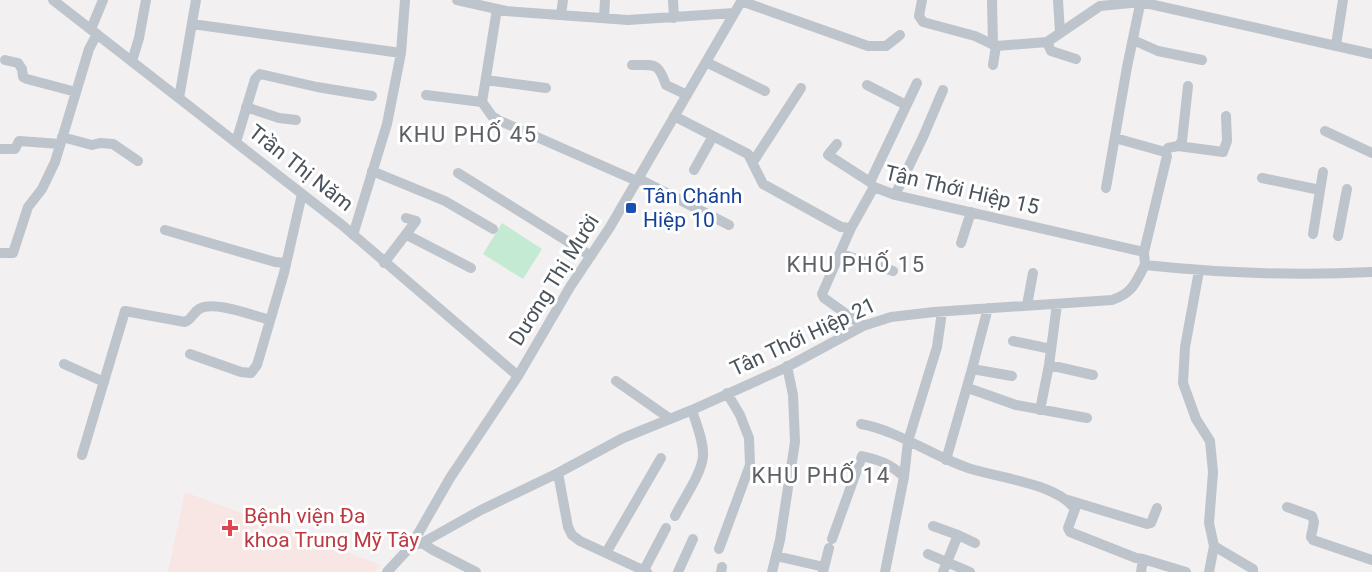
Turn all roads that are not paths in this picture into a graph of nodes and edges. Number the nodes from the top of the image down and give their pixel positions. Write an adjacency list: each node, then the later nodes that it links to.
1 (53, 0): 23 (street, Trần Thị Năm)
2 (103, 0): 23 (street)
3 (146, 0): 35 (street)
4 (196, 0): 22 (street)
5 (405, 0): 30 (street)
6 (457, 0): 16 (street)
7 (563, 0): 19 (street)
8 (605, 0): 20 (street)
9 (674, 0): 21 (street)
10 (741, 0): 18 (street, Dương Thị Mười); 25 (street)
11 (922, 0): 29 (street)
12 (992, 0): 29 (street)
13 (1058, 0): 24 (street)
14 (1344, 0): 28 (street)
15 (1141, 1): 24 (street); 26 (street); 28 (street)
16 (480, 3): 17 (street)
17 (497, 9): 19 (street); 39 (street)
18 (734, 13): 21 (street); 36 (street, Dương Thị Mười)
19 (561, 15): 20 (street)
20 (604, 18): 21 (street)
21 (674, 18)
22 (192, 24): 30 (street); 51 (street)
23 (94, 31): 35 (street, Trần Thị Năm); 47 (street)
24 (1060, 33): 27 (street)
25 (900, 35)
26 (1133, 40): 34 (street); 60 (street)
27 (1047, 42): 29 (street); 32 (street)
28 (1336, 45): 31 (street)
29 (994, 46): 37 (street)
30 (401, 53): 71 (street)
31 (1372, 54)
32 (1076, 59)
33 (5, 60): 47 (street)
34 (1202, 60)
35 (132, 62): 51 (street, Trần Thị Năm)
36 (706, 62): 46 (street); 48 (street, Dương Thị Mười)
37 (993, 64)
38 (632, 65): 48 (street)
39 (486, 80): 43 (street); 52 (street)
40 (916, 83): 53 (street)
41 (867, 85): 53 (street)
42 (1188, 86): 64 (street)
43 (546, 88)
44 (801, 88): 69 (street)
45 (943, 90): 81 (street)
46 (765, 91)
47 (76, 92): 61 (street)
48 (687, 94): 55 (street, Dương Thị Mười)
49 (426, 95): 52 (street)
50 (372, 96): 54 (street)
51 (179, 98): 62 (street, Trần Thị Năm)
52 (482, 102): 75 (street)
53 (906, 105): 76 (street)
54 (246, 107): 57 (street); 62 (street)
55 (674, 116): 59 (street); 75 (street, Dương Thị Mười)
56 (1226, 116): 64 (street)
57 (296, 120)
58 (1325, 131): 67 (street)
59 (713, 136): 69 (street); 70 (street)
60 (1115, 138): 66 (street); 77 (street)
61 (61, 141): 65 (street); 68 (street); 94 (street)
62 (236, 142): 80 (street, Trần Thị Năm)
63 (837, 144): 76 (street)
64 (1178, 146): 66 (street)
65 (0, 149)
66 (1165, 152): 93 (street)
67 (1372, 153)
68 (138, 161)
69 (753, 162): 85 (street)
70 (694, 170)
71 (372, 171): 86 (street); 89 (street)
72 (1323, 172): 79 (street)
73 (458, 173): 96 (street)
74 (1262, 178): 79 (street)
75 (638, 180): 84 (street); 96 (street, Dương Thị Mười)
76 (872, 185): 81 (street, Tân Thới Hiệp 15); 85 (street, Tân Thới Hiệp 15)
77 (1106, 188)
78 (1347, 189): 91 (street)
79 (1320, 190): 88 (street)
80 (302, 194): 89 (street, Trần Thị Năm); 97 (street)
81 (895, 195): 82 (street, Tân Thới Hiệp 15)
82 (971, 212): 92 (street); 93 (street, Tân Thới Hiệp 15)
83 (406, 218): 90 (street)
84 (729, 225)
85 (851, 228): 95 (street, Tân Thới Hiệp 15)
86 (493, 229)
87 (165, 230): 97 (street)
88 (1313, 234)
89 (353, 235): 98 (street, Trần Thị Năm)
90 (407, 235): 98 (street); 100 (street)
91 (1338, 236)
92 (961, 243)
93 (1144, 252): 99 (street)
94 (0, 254)
95 (841, 254): 101 (street); 110 (street, Tân Thới Hiệp 15)
96 (591, 256): 119 (street, Dương Thị Mười)
97 (286, 263): 109 (street)
98 (384, 263): 119 (street, Trần Thị Năm)
99 (1145, 265): 102 (street); 105 (street, Tân Thới Hiệp 21)
100 (471, 268)
101 (893, 271)
102 (1199, 271): 103 (street); 147 (street)
103 (1372, 272)
104 (1033, 273): 106 (street)
105 (1057, 304): 106 (street, Tân Thới Hiệp 21); 112 (street)
106 (1027, 305): 107 (street, Tân Thới Hiệp 21)
107 (988, 308): 108 (street, Tân Thới Hiệp 21); 117 (street)
108 (942, 312): 110 (street, Tân Thới Hiệp 21); 130 (street)
109 (270, 320): 113 (street); 122 (street)
110 (863, 326): 116 (street, Tân Thới Hiệp 21)
111 (1013, 341): 112 (street)
112 (1051, 349): 115 (street)
113 (190, 354)
114 (64, 364): 122 (street)
115 (1049, 365): 118 (street); 126 (street)
116 (787, 366): 124 (street, Tân Thới Hiệp 21); 151 (street)
117 (972, 369): 120 (street); 123 (street)
118 (1093, 375)
119 (518, 376): 146 (street, Dương Thị Mười)
120 (1012, 376)
121 (616, 381): 127 (street)
122 (104, 382): 131 (street)
123 (968, 388): 126 (street); 133 (street)
124 (727, 393): 125 (street, Tân Thới Hiệp 21); 148 (street)
125 (692, 410): 127 (street, Tân Thới Hiệp 21); 139 (street)
126 (1040, 410): 128 (street)
127 (669, 418): 134 (street, Tân Thới Hiệp 21)
128 (1087, 418)
129 (861, 424): 130 (street)
130 (908, 441): 133 (street); 135 (street)
131 (82, 455)
132 (661, 458): 149 (street)
133 (946, 460): 136 (street)
134 (558, 473): 144 (street, Tân Thới Hiệp 21); 149 (street)
135 (904, 477): 155 (street); 161 (street)
136 (1068, 500): 138 (street); 152 (street)
137 (1287, 507): 153 (street)
138 (1156, 508)
139 (675, 516)
140 (933, 526): 142 (street)
141 (666, 528): 157 (street)
142 (958, 535): 145 (street); 154 (street)
143 (693, 539): 159 (street)
144 (422, 543): 146 (street, Tân Thới Hiệp 21); 158 (street)
145 (975, 543)
146 (411, 546): 156 (street, Dương Thị Mười)
147 (1214, 546): 165 (street); 166 (street)
148 (719, 549)
149 (606, 553): 157 (street)
150 (928, 554): 154 (street)
151 (776, 556): 155 (street); 160 (street)
152 (1143, 559): 163 (street); 164 (street)
153 (1372, 560)
154 (945, 567): 162 (street)
155 (824, 569)
156 (389, 571)
157 (645, 571)
158 (476, 572)
159 (678, 572)
160 (772, 572)
161 (885, 572)
162 (970, 572)
163 (1141, 572)
164 (1186, 572)
165 (1209, 572)
166 (1253, 572)

